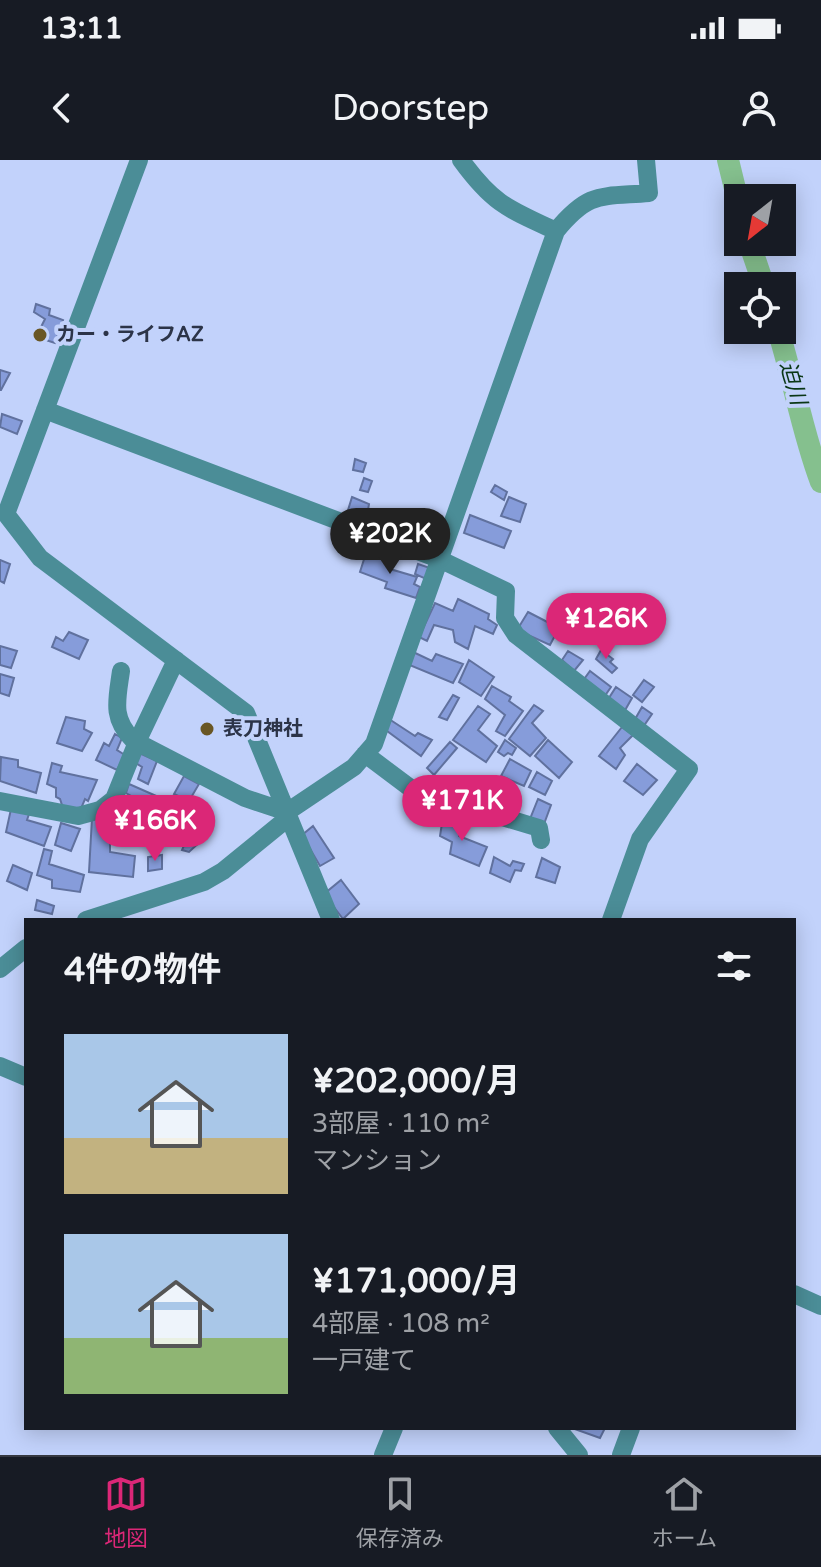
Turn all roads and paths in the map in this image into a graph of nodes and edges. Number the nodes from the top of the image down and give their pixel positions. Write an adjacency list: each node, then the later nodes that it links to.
1 (139, 160): 5 (street)
2 (461, 160): 4 (street)
3 (646, 160): 4 (street)
4 (556, 231): 7 (street)
5 (45, 410): 6 (street); 7 (street)
6 (3, 520): 8 (street)
7 (439, 559): 11 (street); 17 (street)
8 (176, 660): 10 (street); 13 (street)
9 (121, 671): 10 (street)
10 (137, 742): 12 (street); 13 (street)
11 (365, 754): 13 (street); 14 (street)
12 (0, 801)
13 (287, 812): 15 (street); 16 (street)
14 (541, 840)
15 (92, 918)
16 (330, 918)
17 (612, 918)
18 (24, 950): 19 (street)
19 (0, 969)
20 (0, 1066): 21 (street)
21 (24, 1076)
22 (796, 1295): 23 (street)
23 (821, 1306)
24 (393, 1430): 27 (street)
25 (559, 1430): 28 (street)
26 (630, 1430): 29 (street)
27 (383, 1455)
28 (579, 1455)
29 (621, 1455)

